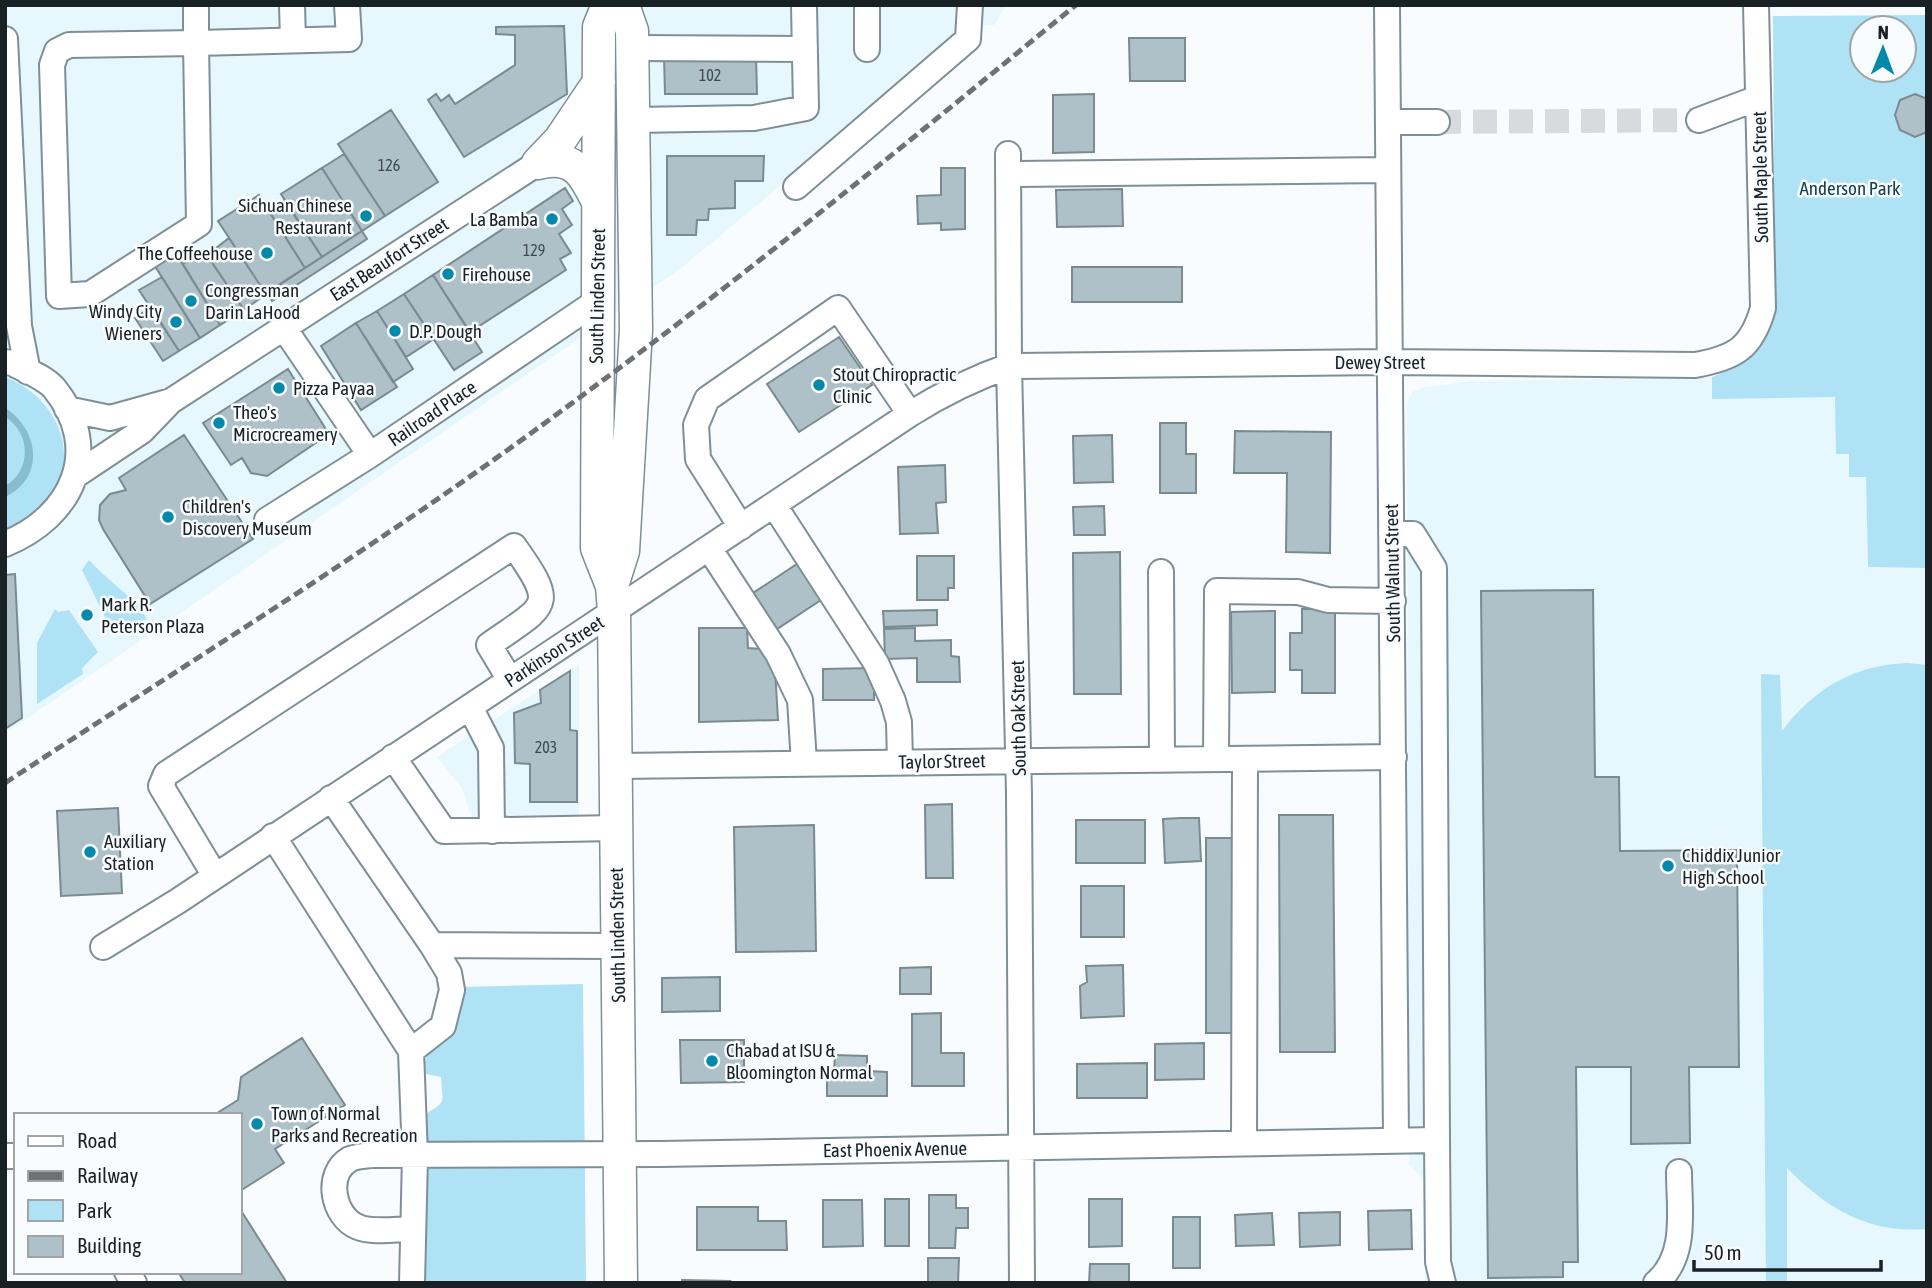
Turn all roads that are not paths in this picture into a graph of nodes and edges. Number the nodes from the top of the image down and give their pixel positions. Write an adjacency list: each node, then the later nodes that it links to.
1 (196, 5): 13 (street)
2 (292, 5): 12 (street)
3 (347, 5): 12 (street)
4 (608, 5): 17 (main road, South Linden Street)
5 (623, 5): 14 (main road, South Linden Street)
6 (804, 5): 15 (street)
7 (867, 5): 16 (street)
8 (970, 5): 25 (street)
9 (1387, 5): 21 (street, South Walnut Street)
10 (1756, 5): 18 (street, South Maple Street)
11 (5, 39): 33 (street)
12 (293, 40): 13 (street)
13 (196, 43): 13 (street)
14 (633, 48): 15 (street); 20 (main road, South Linden Street)
15 (805, 49): 20 (street)
16 (867, 49)
17 (599, 82): 23 (main road); 26 (main road, South Linden Street)
18 (1758, 98): 19 (street); 29 (street, South Maple Street)
19 (1699, 120)
20 (633, 121): 46 (main road, South Linden Street)
21 (1388, 122): 22 (street); 24 (street, South Walnut Street)
22 (1437, 122)
23 (538, 163): 26 (main road); 28 (street, East Beaufort Street)
24 (1388, 170): 31 (street, South Walnut Street); 32 (street, South Oak Street)
25 (796, 187)
26 (598, 203): 27 (main road, South Linden Street)
27 (596, 302): 37 (street, Railroad Place); 46 (main road, South Linden Street)
28 (284, 328): 34 (street, East Beaufort Street); 37 (street)
29 (1745, 345): 31 (street, Dewey Street)
30 (5, 362): 33 (street)
31 (1387, 362): 32 (street, Dewey Street); 42 (street, South Walnut Street)
32 (1009, 366): 36 (street, Parkinson Street); 55 (street, South Oak Street)
33 (28, 372): 35 (street)
34 (171, 401): 35 (street, East Beaufort Street); 38 (street, East Beaufort Street)
35 (66, 409): 38 (street)
36 (910, 414): 39 (street, Parkinson Street); 41 (street)
37 (370, 455): 40 (street, Railroad Place)
38 (76, 475): 43 (street)
39 (774, 505): 41 (street, Parkinson Street); 56 (street)
40 (267, 520)
41 (741, 527): 44 (street, Parkinson Street)
42 (1391, 534): 47 (street, South Walnut Street); 69 (street)
43 (5, 544)
44 (709, 548): 46 (street, Parkinson Street); 57 (street)
45 (1161, 572): 54 (street)
46 (613, 599): 48 (street, Parkinson Street); 58 (main road, South Linden Street)
47 (1393, 601): 51 (street, South Walnut Street); 52 (street)
48 (510, 680): 49 (street, Parkinson Street); 63 (street)
49 (470, 707): 50 (street, Parkinson Street); 61 (street)
50 (393, 757): 59 (street, Parkinson Street); 61 (street)
51 (1394, 757): 53 (street, Taylor Street); 68 (street, South Walnut Street)
52 (1216, 758): 53 (street, Taylor Street); 54 (street, Taylor Street)
53 (1245, 758): 70 (street)
54 (1162, 759): 55 (street, Taylor Street)
55 (1019, 760): 56 (street, Taylor Street); 71 (street, South Oak Street)
56 (900, 762): 57 (street, Taylor Street)
57 (804, 763): 58 (street, Taylor Street)
58 (616, 766): 60 (main road, South Linden Street)
59 (331, 798): 62 (street, Parkinson Street); 64 (street)
60 (616, 828): 61 (street); 65 (main road, South Linden Street)
61 (492, 831)
62 (273, 836): 63 (street, Parkinson Street); 67 (street)
63 (215, 876): 66 (street, Parkinson Street)
64 (432, 945): 65 (street); 67 (street)
65 (618, 946): 72 (main road, South Linden Street)
66 (103, 947)
67 (411, 1051): 73 (street)
68 (1396, 1140): 69 (street, East Phoenix Avenue); 70 (street, East Phoenix Avenue)
69 (1437, 1140): 79 (street)
70 (1244, 1143): 71 (street, East Phoenix Avenue)
71 (1020, 1147): 72 (street, East Phoenix Avenue); 78 (street, South Oak Street)
72 (620, 1154): 73 (street, East Phoenix Avenue); 77 (main road, South Linden Street)
73 (405, 1156): 75 (street); 75 (street)
74 (1679, 1172): 80 (street)
75 (413, 1229): 76 (street)
76 (412, 1283)
77 (621, 1283)
78 (1022, 1283)
79 (1443, 1283)
80 (1656, 1283)

